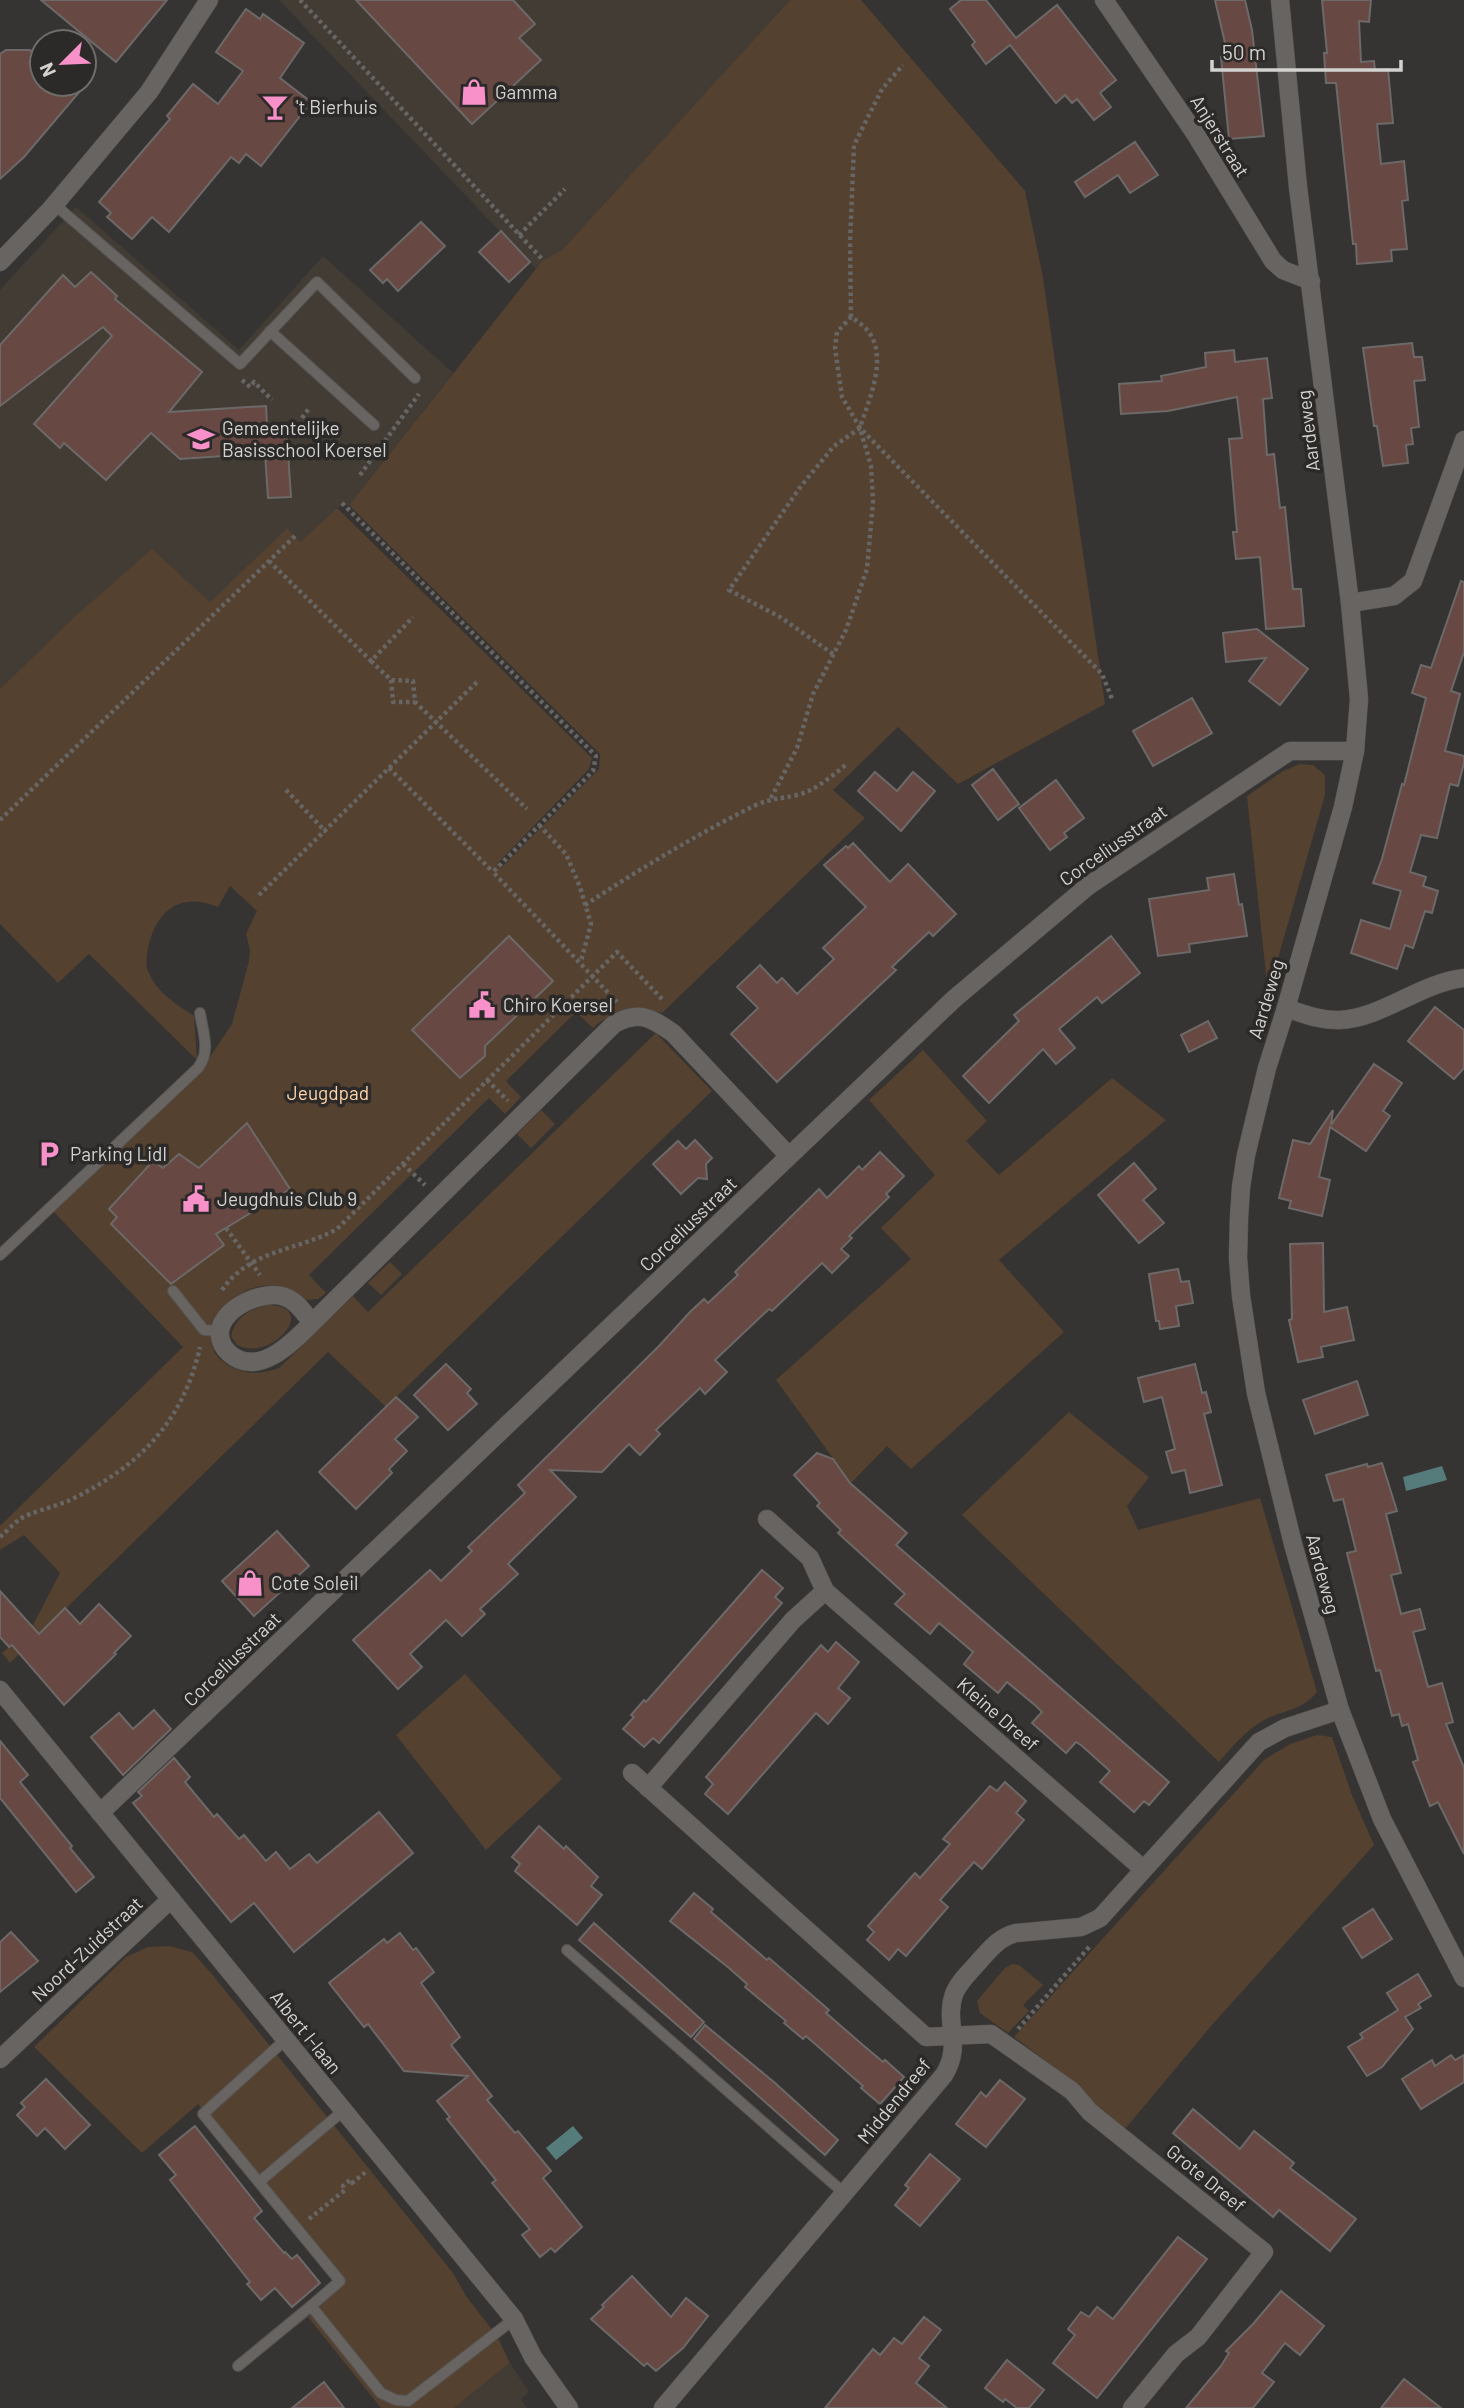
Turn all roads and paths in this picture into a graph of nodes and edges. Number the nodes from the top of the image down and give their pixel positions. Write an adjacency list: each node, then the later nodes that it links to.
1 (209, 0): 7 (street)
2 (300, 0): 8 (path)
3 (1104, 0): 11 (street, Anjerstraat)
4 (1280, 0): 11 (street, Aardeweg)
5 (903, 65): 12 (path)
6 (565, 189): 8 (path)
7 (54, 204): 10 (street); 13 (lane)
8 (519, 234): 9 (path)
9 (543, 260)
10 (0, 262)
11 (1311, 281): 24 (street, Aardeweg)
12 (851, 317): 18 (path); 18 (path)
13 (270, 331): 14 (lane); 17 (lane)
14 (415, 378): 20 (path)
15 (310, 407): 16 (path)
16 (302, 418)
17 (374, 425)
18 (860, 428): 26 (path); 26 (path); 30 (path)
19 (1464, 440): 24 (street)
20 (360, 475)
21 (342, 503): 40 (path)
22 (295, 536): 23 (path)
23 (269, 561): 27 (path); 39 (path)
24 (1350, 603): 33 (street, Aardeweg)
25 (413, 617): 27 (path)
26 (833, 654): 37 (path)
27 (371, 661): 28 (path)
28 (391, 680): 31 (path); 31 (path)
29 (480, 680): 32 (path)
30 (1112, 699)
31 (415, 702): 32 (path)
32 (436, 722): 35 (path); 38 (path)
33 (1355, 751): 48 (street, Aardeweg); 53 (street, Corceliusstraat)
34 (847, 764): 37 (path)
35 (389, 768): 41 (path); 42 (path)
36 (286, 790): 41 (path)
37 (771, 798): 44 (path)
38 (527, 809)
39 (0, 820)
40 (539, 825): 42 (path); 44 (path)
41 (326, 832): 43 (path)
42 (493, 872): 45 (path)
43 (260, 895)
44 (586, 905): 45 (path)
45 (580, 962): 46 (path)
46 (593, 975): 50 (path); 51 (path)
47 (1464, 978): 48 (street)
48 (1286, 1007): 68 (street, Aardeweg)
49 (200, 1013): 57 (lane)
50 (629, 1016): 52 (street); 53 (street)
51 (487, 1080): 52 (path); 54 (path)
52 (522, 1115): 55 (street)
53 (789, 1156): 71 (street, Corceliusstraat)
54 (402, 1164): 55 (path); 58 (path)
55 (438, 1198): 62 (street)
56 (226, 1228): 58 (path)
57 (0, 1255)
58 (251, 1265): 60 (path); 61 (path)
59 (173, 1291): 63 (lane)
60 (220, 1293)
61 (271, 1295): 62 (street); 63 (street)
62 (312, 1323): 63 (street)
63 (212, 1331): 65 (path)
64 (768, 1519): 66 (street, Kleine Dreef)
65 (0, 1536)
66 (825, 1591): 70 (street); 72 (street, Kleine Dreef)
67 (0, 1690): 71 (street, Albert I-laan)
68 (1340, 1710): 72 (street); 76 (street, Aardeweg)
69 (632, 1773): 70 (street)
70 (648, 1788): 77 (street)
71 (100, 1813): 73 (street, Albert I-laan)
72 (1143, 1869): 74 (street)
73 (171, 1899): 78 (street, Albert I-laan); 80 (street, Noord-Zuidstraat)
74 (1100, 1918): 77 (street, Middendreef); 79 (path)
75 (567, 1950): 84 (lane)
76 (1464, 1978)
77 (953, 2037): 79 (street, Grote Dreef); 84 (street, Middendreef)
78 (285, 2040): 81 (street, Albert I-laan); 83 (lane)
79 (1006, 2043): 91 (street, Grote Dreef)
80 (0, 2059)
81 (343, 2111): 82 (street, Albert I-laan); 83 (lane)
82 (382, 2159): 85 (path); 87 (street, Albert I-laan)
83 (259, 2182): 85 (lane)
84 (845, 2193): 90 (street, Middendreef)
85 (298, 2229): 86 (lane)
86 (312, 2306): 87 (lane); 88 (lane)
87 (514, 2319): 89 (street, Albert I-laan)
88 (238, 2366)
89 (569, 2408)
90 (663, 2408)
91 (1132, 2408)

